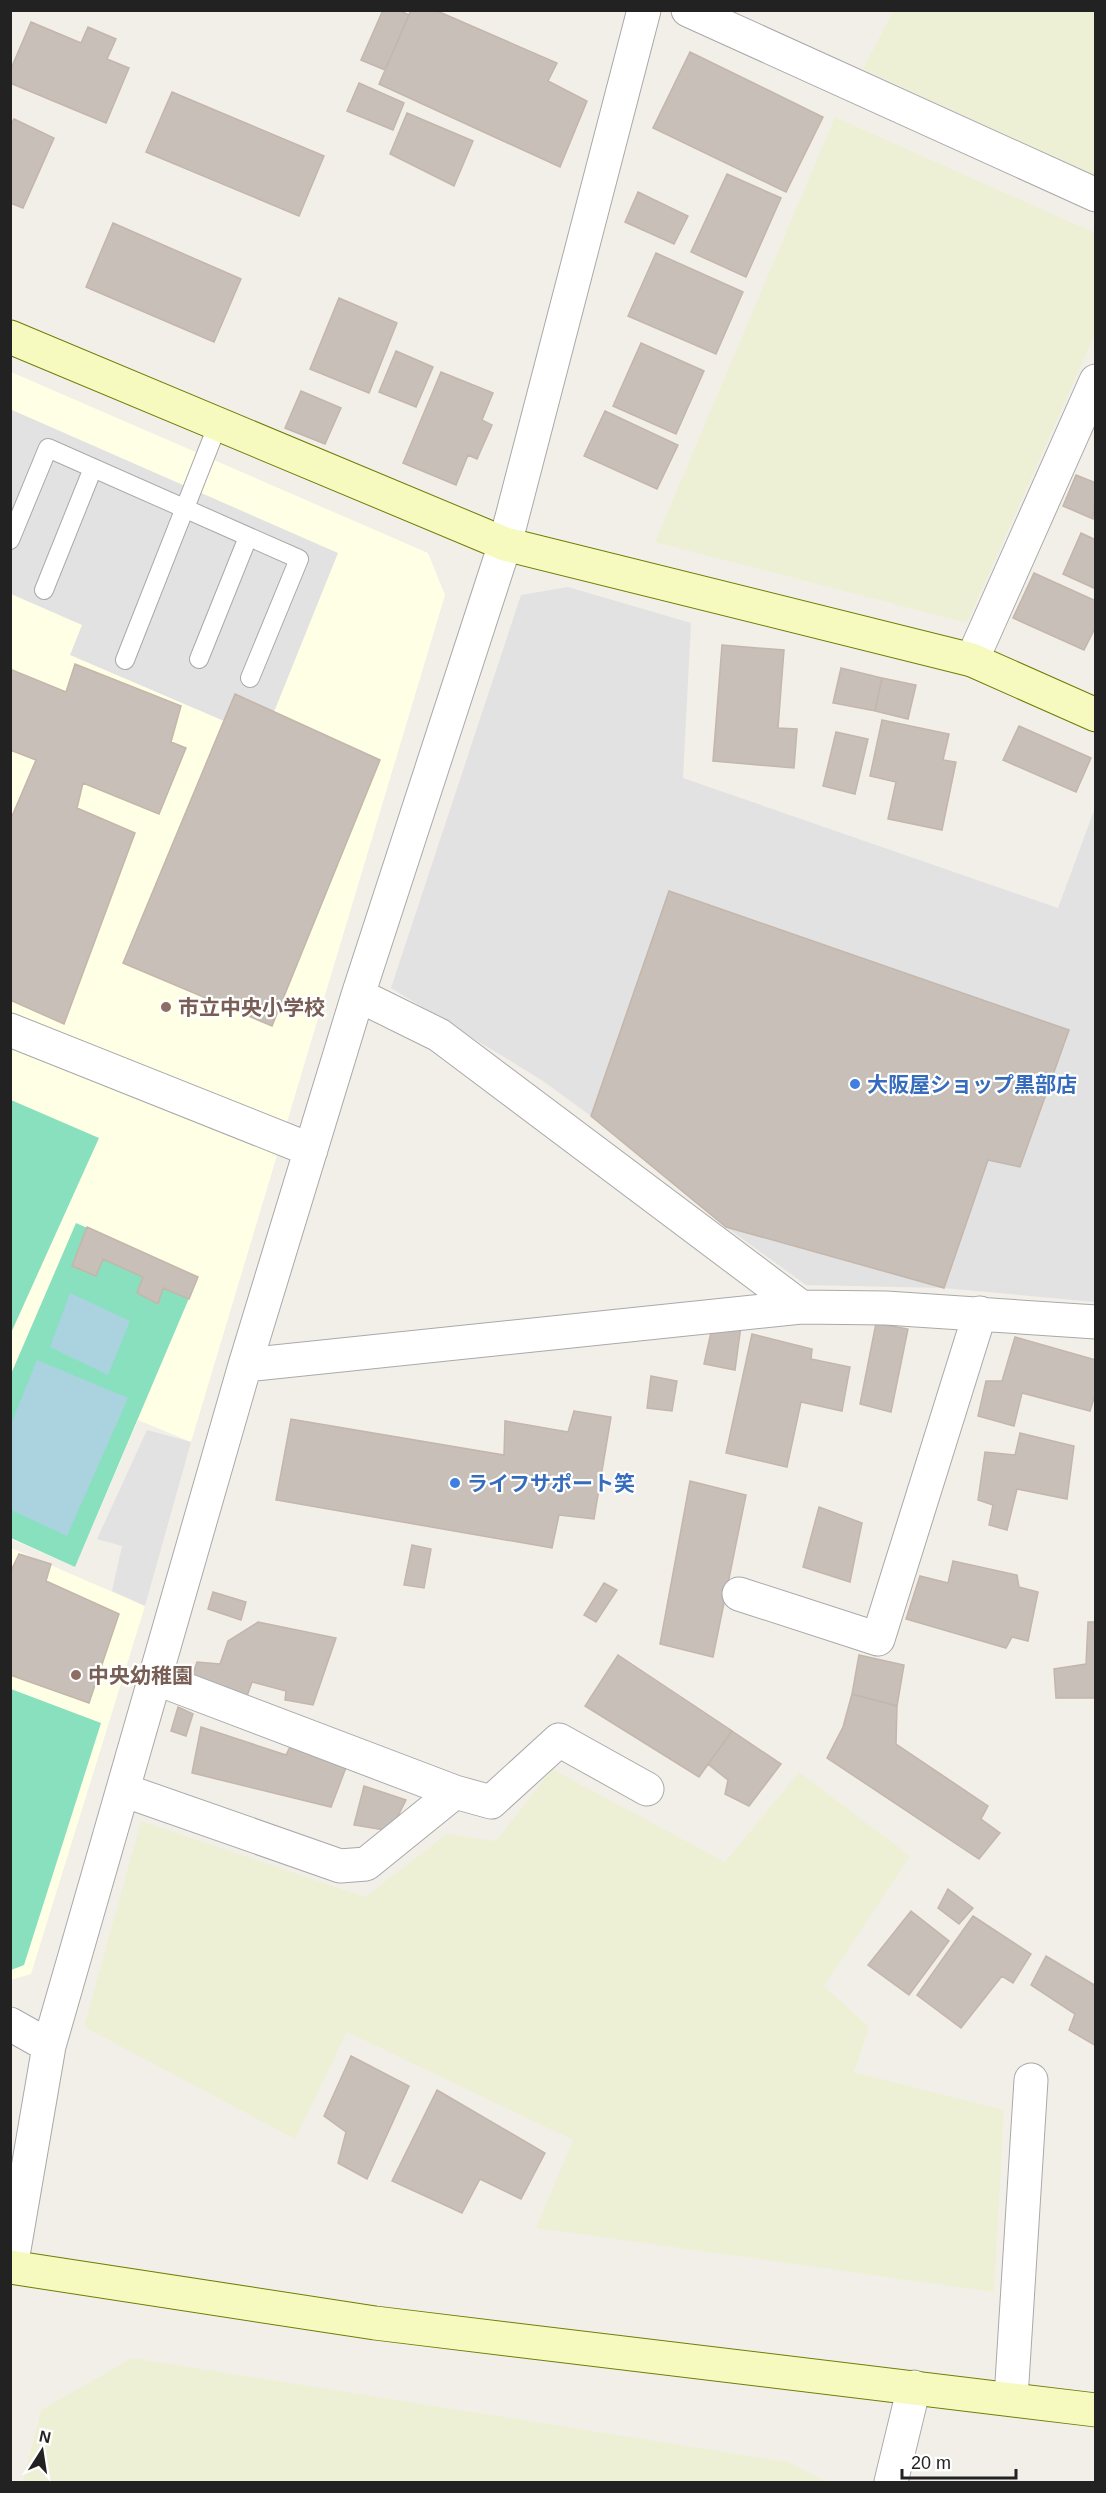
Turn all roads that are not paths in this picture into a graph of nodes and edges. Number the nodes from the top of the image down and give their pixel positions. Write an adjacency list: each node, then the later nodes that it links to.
1 (644, 10): 11 (street)
2 (688, 10): 3 (street)
3 (1095, 195)
4 (10, 337): 6 (street)
5 (1095, 381): 15 (street)
6 (218, 424): 8 (lane); 11 (street)
7 (93, 468): 8 (lane); 10 (lane); 12 (lane)
8 (184, 509): 9 (lane); 14 (lane)
9 (248, 537): 13 (lane); 16 (lane)
10 (10, 540)
11 (505, 544): 15 (street); 18 (street)
12 (44, 590)
13 (199, 659)
14 (125, 660)
15 (972, 660): 17 (street)
16 (250, 678)
17 (1095, 715)
18 (358, 995): 20 (street); 21 (street)
19 (10, 1030): 20 (street)
20 (311, 1150): 24 (street)
21 (801, 1307): 22 (street); 24 (street)
22 (980, 1313): 23 (street); 25 (street)
23 (1095, 1322)
24 (245, 1365): 26 (street)
25 (740, 1594)
26 (155, 1678): 28 (street); 29 (street)
27 (647, 1789): 29 (street)
28 (123, 1790): 29 (street); 31 (street)
29 (455, 1792)
30 (10, 2024): 31 (street)
31 (49, 2046): 33 (street)
32 (1031, 2080): 35 (street)
33 (11, 2267): 34 (street)
34 (914, 2386): 35 (street); 37 (street)
35 (1011, 2398): 36 (street)
36 (1095, 2410)
37 (891, 2482)

